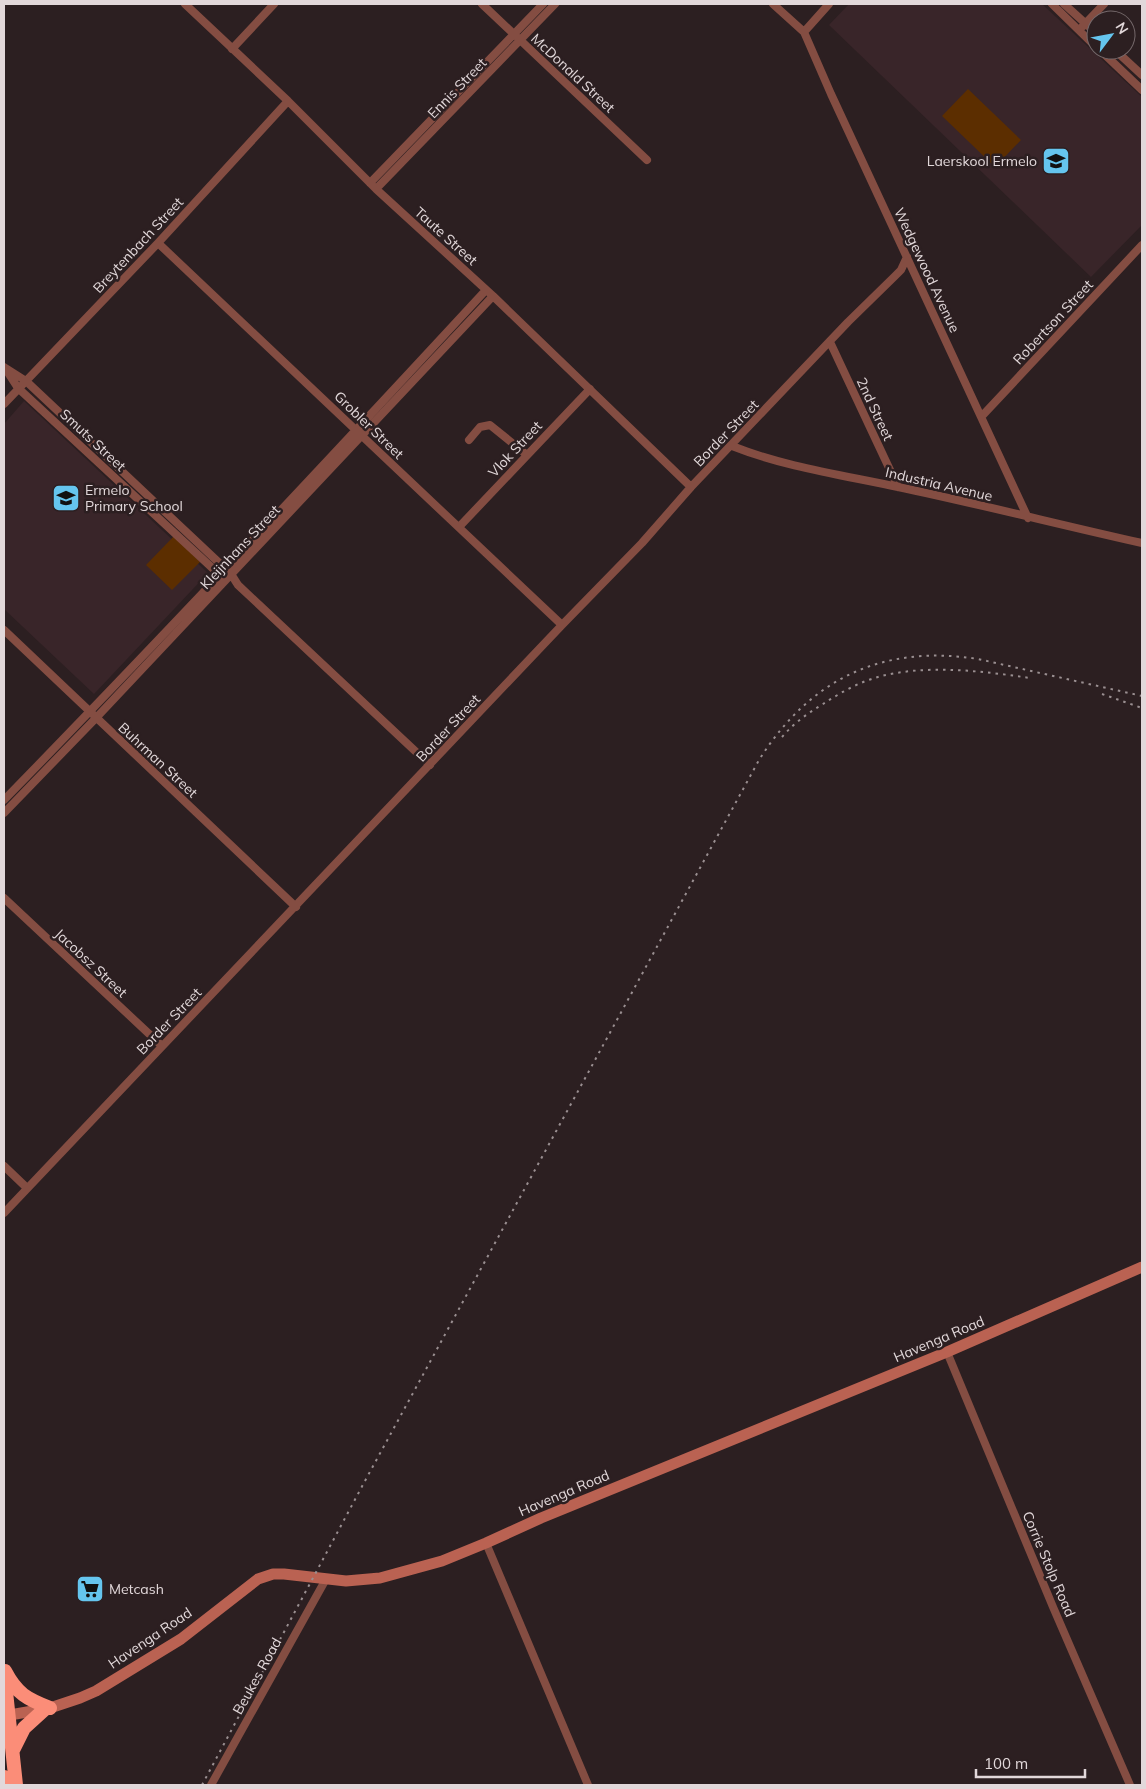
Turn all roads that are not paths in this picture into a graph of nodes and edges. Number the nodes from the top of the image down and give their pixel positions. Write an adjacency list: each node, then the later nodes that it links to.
1 (185, 4): 16 (street, Taute Street)
2 (274, 4): 16 (street)
3 (482, 4): 13 (street, McDonald Street)
4 (542, 4): 13 (street, Ennis Street)
5 (555, 4): 15 (street, Ennis Street)
6 (773, 4): 12 (street)
7 (829, 4): 12 (street)
8 (1052, 4): 11 (street)
9 (1064, 4): 10 (street)
10 (1086, 24): 11 (street)
11 (1080, 31): 14 (street)
12 (804, 32): 26 (street, Wedgewood Avenue)
13 (514, 34): 15 (street, McDonald Street); 23 (street, Ennis Street)
14 (1086, 37)
15 (520, 41): 22 (street, McDonald Street); 23 (street, Ennis Street)
16 (232, 48): 21 (street, Taute Street)
17 (1110, 60): 20 (street)
18 (1125, 60): 19 (street)
19 (1142, 76)
20 (1142, 90)
21 (288, 101): 23 (street, Taute Street); 24 (street, Breytenbach Street)
22 (647, 160)
23 (373, 186): 27 (street, Taute Street)
24 (158, 243): 31 (street, Breytenbach Street); 36 (street, Grobler Street)
25 (1142, 245): 35 (street, Robertson Street)
26 (907, 258): 29 (street, Border Street); 35 (street, Wedgewood Avenue)
27 (486, 290): 28 (street, Taute Street); 36 (street, Kleijnhans Street)
28 (493, 296): 33 (street, Taute Street); 36 (street, Kleijnhans Street)
29 (830, 342): 38 (street, Border Street); 41 (street, 2nd Street)
30 (4, 367): 31 (street, Smuts Street); 32 (street, Smuts Street)
31 (26, 381): 32 (street, Breytenbach Street); 45 (street, Smuts Street)
32 (18, 388): 34 (street, Breytenbach Street); 45 (street, Smuts Street)
33 (590, 389): 39 (street, Vlok Street); 40 (street, Taute Street)
34 (4, 404)
35 (982, 416): 42 (street, Wedgewood Avenue)
36 (359, 433): 43 (street, Grobler Street); 45 (street, Kleijnhans Street)
37 (469, 440): 39 (street)
38 (732, 446): 40 (street, Border Street); 41 (street, Industria Avenue)
39 (527, 455): 43 (street, Vlok Street)
40 (691, 487): 46 (street, Border Street)
41 (898, 487): 42 (street, Industria Avenue)
42 (1028, 518): 44 (street, Industria Avenue)
43 (459, 527): 46 (street, Grobler Street)
44 (1142, 544)
45 (225, 574): 48 (street, Kleijnhans Street); 49 (street, Smuts Street)
46 (562, 625): 49 (street, Border Street)
47 (4, 630): 48 (street, Buhrman Street)
48 (93, 715): 50 (street, Kleijnhans Street); 51 (street, Kleijnhans Street); 53 (street, Buhrman Street)
49 (430, 765): 53 (street, Border Street)
50 (4, 800)
51 (4, 813)
52 (4, 898): 54 (street, Jacobsz Street)
53 (296, 907): 54 (street, Border Street)
54 (162, 1046): 56 (street, Border Street)
55 (4, 1166): 56 (street)
56 (26, 1188): 57 (street, Border Street)
57 (4, 1213)
58 (1142, 1267): 59 (street, Havenga Road)
59 (947, 1352): 60 (street, Havenga Road); 72 (street, Corrie Stolp Road)
60 (486, 1544): 61 (street, Havenga Road); 71 (street)
61 (326, 1579): 64 (street, Havenga Road); 70 (street, Beukes Road)
62 (4, 1668): 64 (highway)
63 (4, 1673): 65 (highway)
64 (48, 1708): 65 (street, Havenga Road); 66 (highway)
65 (6, 1716): 66 (highway)
66 (12, 1751): 69 (highway)
67 (4, 1777): 68 (highway)
68 (5, 1785)
69 (16, 1785)
70 (211, 1785)
71 (588, 1785)
72 (1130, 1785)

